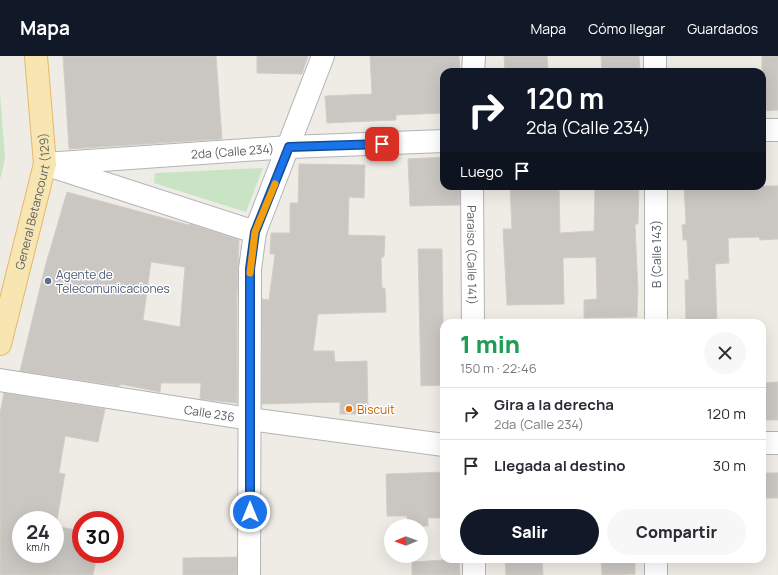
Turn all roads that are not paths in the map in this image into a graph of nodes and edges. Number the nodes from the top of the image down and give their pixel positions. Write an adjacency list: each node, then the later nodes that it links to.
1 (36, 56): 11 (main road, General Betancourt (129))
2 (323, 56): 10 (street)
3 (474, 56): 5 (street)
4 (655, 56): 6 (street)
5 (473, 68)
6 (655, 68)
7 (766, 130): 8 (street)
8 (778, 130)
9 (440, 142): 10 (street, 2da (Calle 234))
10 (289, 147): 11 (street, 2da (Calle 234)); 14 (street)
11 (45, 164): 14 (street); 17 (main road, General Betancourt (129))
12 (472, 190): 15 (street, Paraiso (Calle 141))
13 (656, 190): 16 (street, B (Calle 143))
14 (255, 232): 19 (street)
15 (473, 319)
16 (656, 319)
17 (0, 344)
18 (0, 380): 19 (street, Calle 236)
19 (250, 419): 22 (street, Calle 236); 25 (street)
20 (766, 443): 21 (street)
21 (778, 443)
22 (440, 444)
23 (474, 563): 26 (street)
24 (656, 563): 27 (street)
25 (249, 575)
26 (474, 575)
27 (656, 575)

